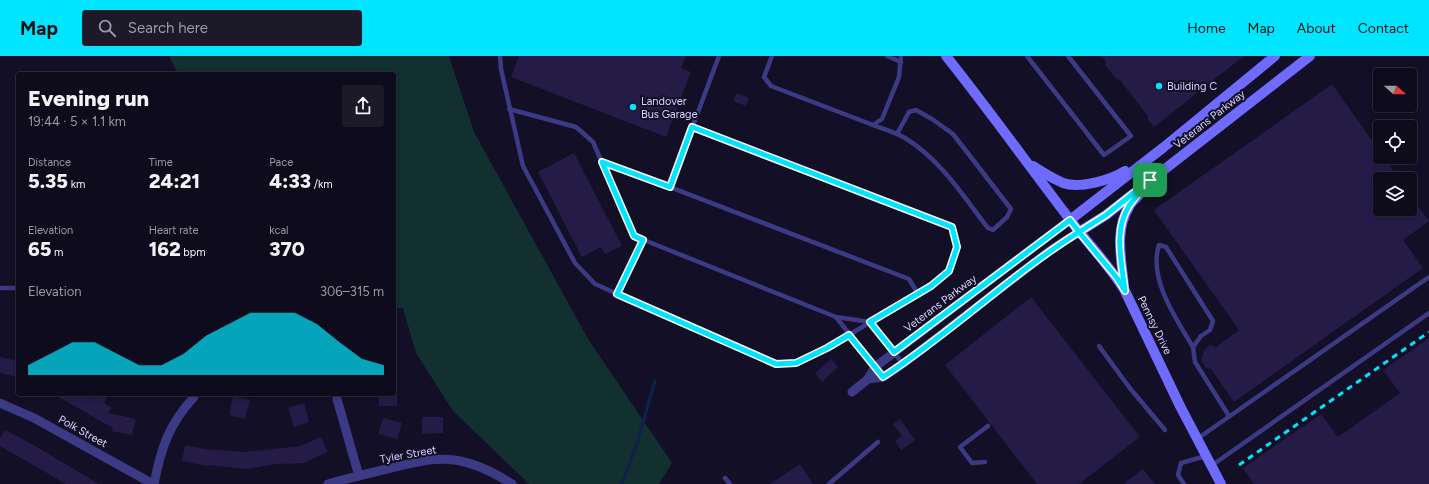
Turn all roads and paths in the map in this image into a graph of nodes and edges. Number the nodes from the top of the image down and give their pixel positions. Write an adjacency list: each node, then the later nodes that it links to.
1 (500, 56): 12 (lane)
2 (719, 56): 14 (lane)
3 (772, 56): 13 (lane)
4 (887, 56): 11 (lane)
5 (901, 56): 11 (lane)
6 (946, 56): 18 (main road, Pennsy Drive)
7 (1027, 56): 8 (lane)
8 (1068, 56)
9 (1275, 56): 16 (main road, Veterans Parkway)
10 (1310, 56): 19 (main road, Veterans Parkway)
11 (901, 62): 13 (lane)
12 (510, 109): 17 (lane); 28 (lane)
13 (873, 125): 15 (lane)
14 (692, 127): 20 (lane); 29 (lane)
15 (897, 134): 15 (lane)
16 (1164, 147): 18 (main road); 21 (main road, Veterans Parkway)
17 (602, 162): 20 (lane); 23 (lane)
18 (1028, 162): 21 (main road, Pennsy Drive)
19 (1150, 180): 22 (main road, Veterans Parkway); 27 (main road)
20 (670, 187): 29 (lane)
21 (1070, 220): 22 (main road, Pennsy Drive); 36 (street, Veterans Parkway)
22 (1079, 232): 27 (main road, Pennsy Drive); 37 (street, Veterans Parkway)
23 (643, 240): 28 (lane); 31 (lane)
24 (1429, 277): 45 (lane)
25 (0, 288): 26 (lane)
26 (16, 288)
27 (1125, 291): 48 (main road, Pennsy Drive)
28 (617, 294): 33 (lane)
29 (918, 294): 32 (lane)
30 (1429, 313): 52 (lane)
31 (836, 317): 32 (lane); 33 (lane)
32 (870, 322): 33 (lane); 36 (lane)
33 (849, 335): 38 (lane)
34 (1099, 346): 47 (lane)
35 (1193, 346): 35 (lane); 45 (lane)
36 (894, 352): 37 (lane); 38 (street, Veterans Parkway)
37 (903, 364): 39 (street, Veterans Parkway)
38 (875, 366): 39 (lane); 40 (street, Veterans Parkway)
39 (883, 377): 40 (street, Veterans Parkway)
40 (868, 379): 41 (street, Veterans Parkway)
41 (852, 392)
42 (194, 397): 55 (street)
43 (337, 399): 53 (street)
44 (0, 403): 55 (street, Polk Street)
45 (1229, 416): 48 (lane)
46 (988, 426): 51 (lane)
47 (1165, 430)
48 (1197, 439): 50 (main road, Pennsy Drive)
49 (878, 442): 59 (lane)
50 (1206, 456): 52 (main road, Pennsy Drive); 60 (lane)
51 (985, 462)
52 (1211, 466): 61 (main road, Pennsy Drive)
53 (359, 476): 56 (street, Tyler Street); 57 (street, Tyler Street)
54 (724, 478): 58 (lane)
55 (153, 484)
56 (328, 484)
57 (512, 484)
58 (730, 484)
59 (829, 484)
60 (1184, 484)
61 (1221, 484)

